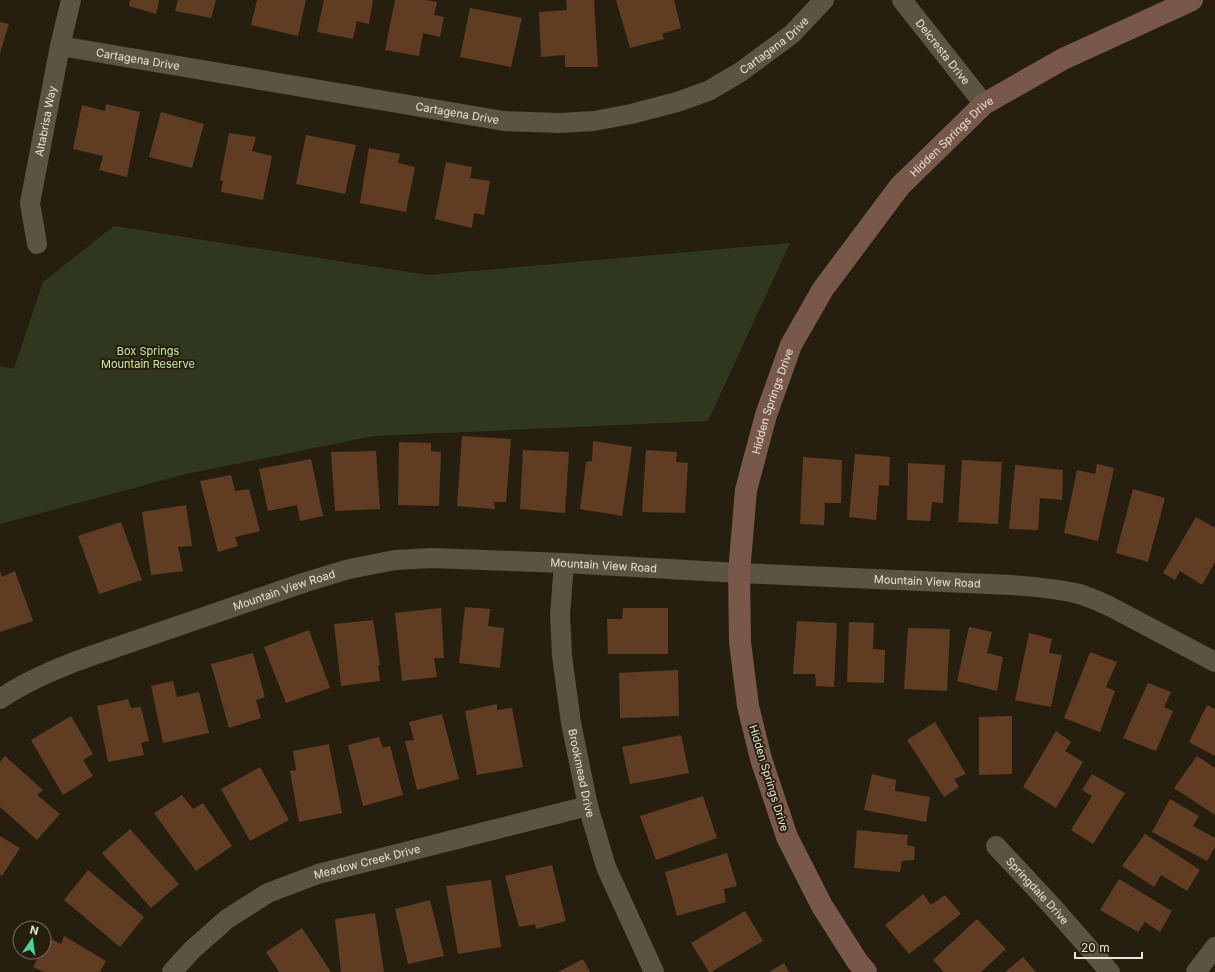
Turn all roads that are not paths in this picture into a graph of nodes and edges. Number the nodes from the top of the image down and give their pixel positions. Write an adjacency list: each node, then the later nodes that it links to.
1 (71, 0): 5 (street, Altabrisa Way)
2 (824, 0): 5 (street, Cartagena Drive)
3 (902, 0): 6 (street, Delcresta Drive)
4 (1192, 0): 6 (street, Hidden Springs Drive)
5 (60, 46): 7 (street, Altabrisa Way)
6 (984, 104): 9 (street, Hidden Springs Drive)
7 (37, 244)
8 (564, 563): 9 (street, Mountain View Road); 11 (street, Mountain View Road); 12 (street, Brookmead Drive)
9 (739, 573): 10 (street, Mountain View Road); 17 (street, Hidden Springs Drive)
10 (1215, 662)
11 (0, 699)
12 (588, 806): 15 (street, Meadow Creek Drive); 16 (street, Brookmead Drive)
13 (996, 846): 18 (street, Springdale Drive)
14 (1215, 947): 19 (street)
15 (172, 972)
16 (654, 972)
17 (866, 972)
18 (1110, 972)
19 (1196, 972)

